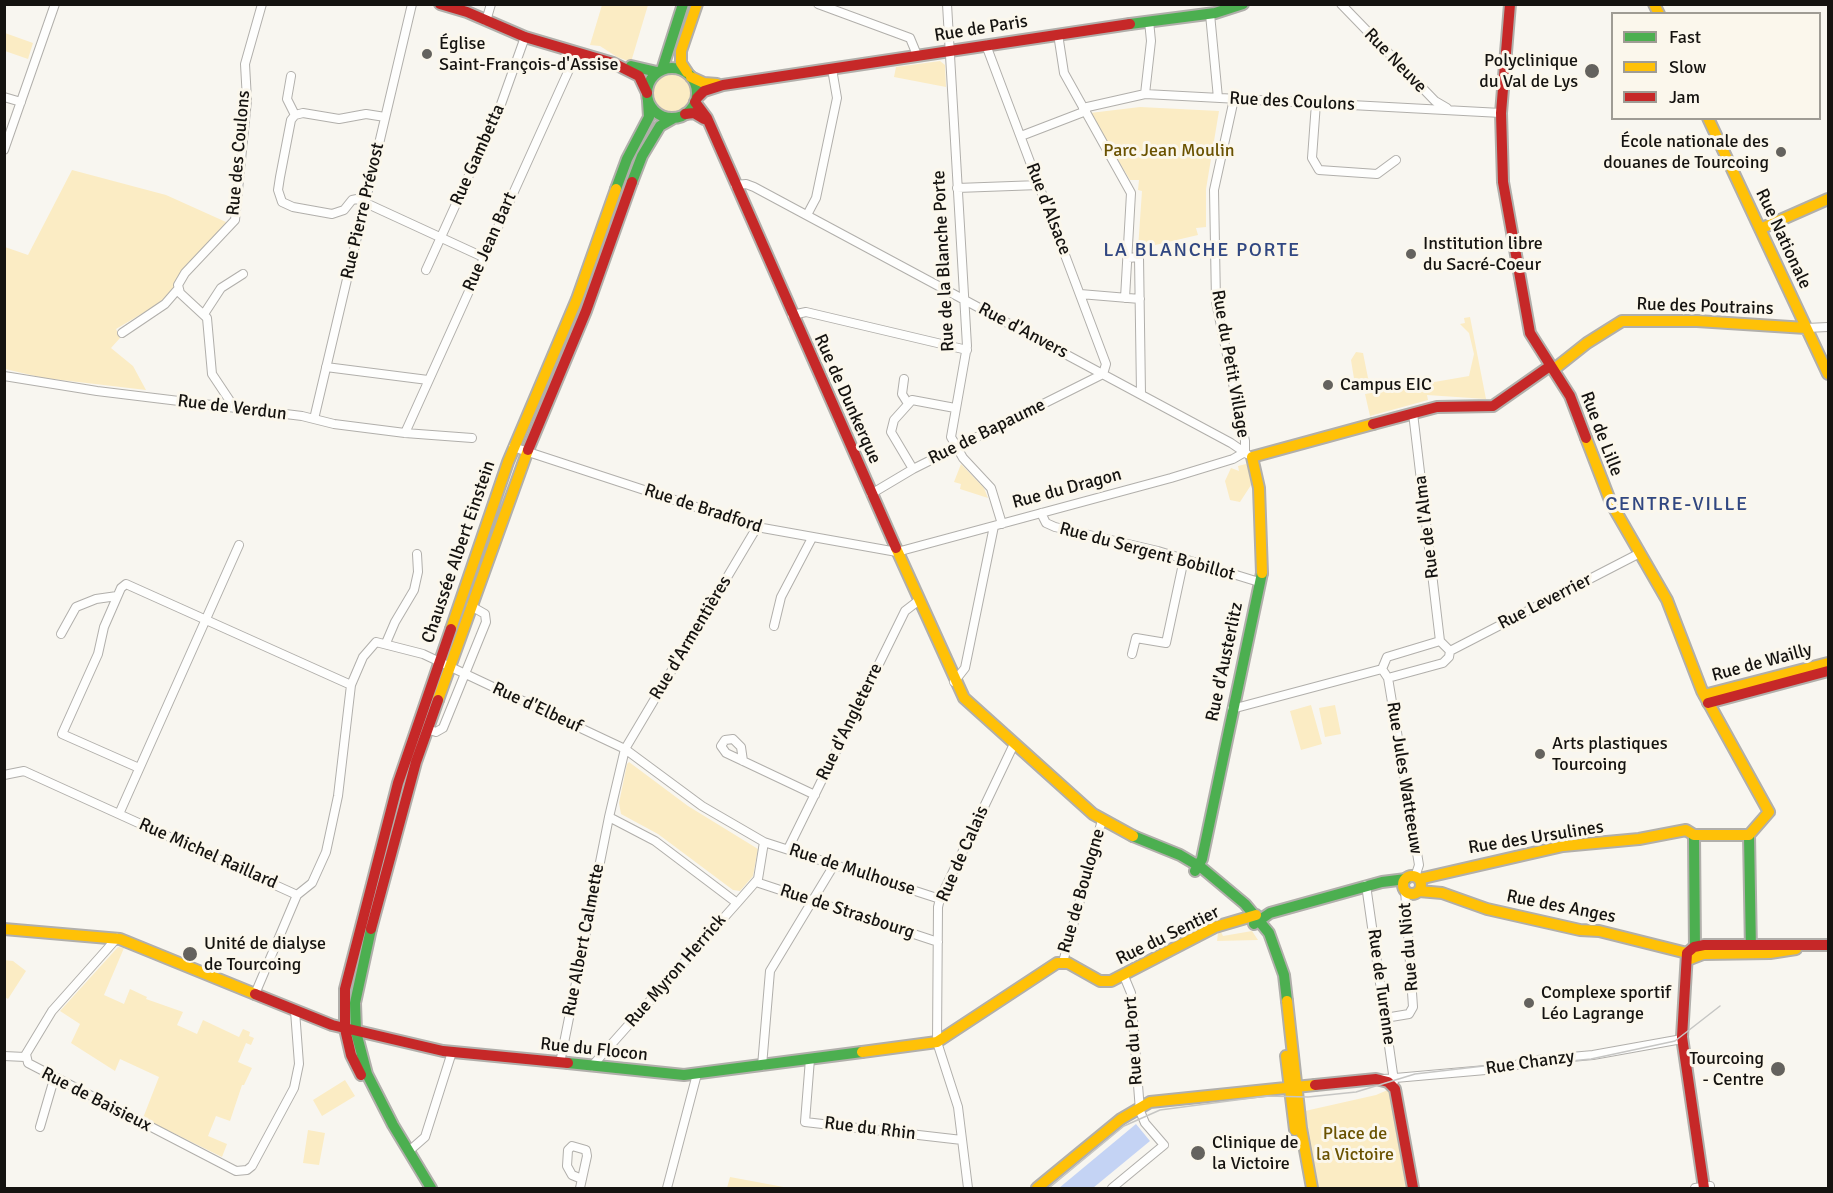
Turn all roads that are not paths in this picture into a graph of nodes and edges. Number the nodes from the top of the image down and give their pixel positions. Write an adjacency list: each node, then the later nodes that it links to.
1 (55, 4): 34 (street)
2 (262, 4): 60 (street, Rue des Coulons)
3 (412, 4): 41 (street, Rue Pierre Prévost)
4 (440, 4): 14 (main road)
5 (491, 4): 14 (street)
6 (682, 4): 24 (main road)
7 (697, 4): 25 (main road)
8 (818, 4): 21 (street)
9 (947, 4): 19 (street, Rue de la Blanche Porte)
10 (1243, 4): 13 (main road, Rue de Paris)
11 (1341, 4): 37 (street, Rue Neuve)
12 (1510, 4): 38 (main road, Rue de Lille)
13 (1213, 11): 15 (main road, Rue de Paris); 31 (street)
14 (486, 21): 17 (main road)
15 (1149, 21): 16 (main road, Rue de Paris); 28 (street)
16 (1058, 34): 18 (main road, Rue de Paris); 36 (street)
17 (525, 37): 20 (main road); 55 (street, Rue Gambetta)
18 (986, 45): 19 (main road, Rue de Paris); 45 (street, Rue d'Alsace)
19 (950, 50): 21 (main road, Rue de Paris); 50 (street, Rue de la Blanche Porte)
20 (577, 52): 22 (main road); 56 (street, Rue Jean Bart)
21 (917, 55): 23 (main road, Rue de Paris)
22 (613, 63): 24 (main road); 30 (main road)
23 (832, 69): 27 (main road, Rue de Paris); 53 (street)
24 (660, 71): 25 (main road); 30 (main road)
25 (689, 75): 27 (main road, Rue de Paris); 33 (main road)
26 (291, 76): 40 (street)
27 (723, 85): 33 (main road, Rue de Paris)
28 (1145, 94): 31 (street, Rue des Coulons); 36 (street, Rue des Coulons)
29 (4, 96): 34 (street)
30 (647, 97): 42 (main road); 86 (main road, Chaussée Albert Einstein)
31 (1218, 98): 32 (street, Rue des Coulons)
32 (1234, 99): 35 (street, Rue des Coulons); 89 (street, Rue du Petit Village)
33 (696, 100): 39 (main road); 44 (main road, Rue de Dunkerque)
34 (21, 102): 46 (street)
35 (1316, 103): 37 (street, Rue des Coulons); 47 (street)
36 (1084, 110): 45 (street, Rue des Coulons); 57 (street)
37 (1455, 110): 38 (street, Rue des Coulons)
38 (1501, 113): 71 (main road, Rue de Lille)
39 (685, 114): 42 (main road); 44 (main road)
40 (295, 115): 41 (street); 52 (street)
41 (385, 117): 52 (street, Rue Pierre Prévost)
42 (674, 118): 88 (main road, Chaussée Albert Einstein)
43 (1709, 120): 54 (main road, Rue Nationale)
44 (711, 129): 48 (main road, Rue de Dunkerque)
45 (1021, 136): 49 (street, Rue d'Alsace)
46 (4, 150)
47 (1396, 160)
48 (735, 185): 53 (street, Rue d'Anvers); 66 (main road, Rue de Dunkerque)
49 (1039, 185): 50 (street); 61 (street, Rue d'Alsace)
50 (957, 188): 63 (street, Rue de la Blanche Porte)
51 (1828, 199): 54 (main road)
52 (364, 202): 55 (street); 72 (street, Rue Pierre Prévost)
53 (807, 215): 63 (street, Rue d'Anvers)
54 (1760, 229): 67 (main road, Rue Nationale)
55 (441, 238): 56 (street); 58 (street, Rue Gambetta)
56 (483, 257): 77 (street, Rue Jean Bart)
57 (1128, 258): 62 (street); 64 (street)
58 (426, 270)
59 (243, 274): 65 (street)
60 (178, 289): 65 (street); 69 (street, Rue des Coulons)
61 (1080, 294): 62 (street); 73 (street, Rue d'Alsace)
62 (1125, 298): 64 (street)
63 (964, 299): 70 (street, Rue de la Blanche Porte); 73 (street, Rue d'Anvers)
64 (1140, 299): 78 (street)
65 (204, 314): 80 (street)
66 (792, 315): 70 (street); 91 (main road, Rue de Dunkerque)
67 (1806, 327): 68 (street, Rue des Poutrains); 71 (main road, Rue des Poutrains); 74 (main road, Rue Nationale)
68 (1828, 327)
69 (122, 333)
70 (967, 350): 81 (street, Rue de la Blanche Porte)
71 (1550, 366): 82 (main road, Rue du Dragon); 98 (main road, Rue de Lille)
72 (326, 367): 77 (street); 83 (street, Rue Pierre Prévost)
73 (1103, 374): 78 (street, Rue d'Anvers); 87 (street, Rue de Bapaume)
74 (1828, 374)
75 (4, 376): 80 (street, Rue de Verdun)
76 (904, 379): 79 (street)
77 (428, 380): 84 (street, Rue Jean Bart)
78 (1141, 394): 89 (street, Rue d'Anvers)
79 (907, 402): 81 (street); 90 (street)
80 (234, 407): 83 (street, Rue de Verdun)
81 (956, 408): 87 (street, Rue de la Blanche Porte)
82 (1413, 413): 89 (main road, Rue du Dragon); 108 (street, Rue de l'Alma)
83 (314, 418): 84 (street, Rue de Verdun)
84 (405, 433): 85 (street, Rue de Verdun)
85 (472, 438)
86 (513, 447): 88 (street, Rue de Bradford); 112 (main road, Chaussée Albert Einstein)
87 (956, 448): 90 (street, Rue de Bapaume); 93 (street)
88 (527, 452): 94 (street, Rue de Bradford); 104 (main road, Chaussée Albert Einstein)
89 (1248, 455): 92 (street, Rue du Dragon); 101 (main road, Rue d'Austerlitz)
90 (913, 469): 91 (street, Rue de Bapaume)
91 (871, 494): 97 (main road, Rue de Dunkerque)
92 (1041, 513): 93 (street, Rue du Dragon); 100 (street, Rue du Sergent Bobillot)
93 (998, 525): 97 (street, Rue du Dragon); 119 (street)
94 (757, 527): 95 (street, Rue de Bradford); 125 (street, Rue d'Armentières)
95 (812, 538): 97 (street, Rue de Bradford); 106 (street)
96 (239, 545): 105 (street, Rue Michel Raillard)
97 (897, 552): 103 (main road, Rue de Dunkerque)
98 (1640, 553): 110 (street, Rue Leverrier); 121 (main road, Rue de Lille)
99 (417, 554): 109 (street)
100 (1184, 560): 101 (street, Rue du Sergent Bobillot); 111 (street)
101 (1259, 582): 122 (main road, Rue d'Austerlitz)
102 (117, 596): 105 (street); 107 (street); 127 (street)
103 (918, 601): 119 (main road, Rue de Dunkerque); 129 (street, Rue d'Angleterre)
104 (471, 606): 114 (main road, Chaussée Albert Einstein); 117 (street)
105 (206, 619): 120 (street); 127 (street, Rue Michel Raillard)
106 (774, 626)
107 (61, 634)
108 (1440, 641): 110 (street); 115 (street)
109 (386, 643): 112 (street); 120 (street, Rue Michel Raillard)
110 (1450, 651): 118 (street, Rue Leverrier)
111 (1132, 654)
112 (439, 661): 114 (street); 158 (main road, Chaussée Albert Einstein)
113 (1828, 663): 121 (main road, Rue de Wailly)
114 (450, 666): 117 (street, Rue d'Elbeuf); 123 (main road, Chaussée Albert Einstein)
115 (1382, 669): 118 (street); 122 (street)
116 (1828, 671): 121 (main road, Rue de Wailly)
117 (465, 674): 123 (street); 125 (street, Rue d'Elbeuf)
118 (1388, 678): 140 (street, Rue Jules Watteeuw)
119 (954, 682): 124 (main road)
120 (351, 686): 142 (street, Rue Michel Raillard)
121 (1706, 699): 134 (main road, Rue de Lille)
122 (1232, 709): 138 (main road, Rue d'Austerlitz)
123 (427, 729): 158 (main road, Chaussée Albert Einstein)
124 (1014, 744): 132 (main road); 143 (street, Rue de Calais)
125 (625, 749): 131 (street, Rue d'Armentières); 135 (street, Rue d'Elbeuf)
126 (743, 762): 129 (street)
127 (139, 768): 130 (street, Rue Michel Raillard)
128 (4, 775): 130 (street, Rue Michel Raillard)
129 (814, 795): 136 (street, Rue d'Angleterre)
130 (119, 814): 142 (street, Rue Michel Raillard)
131 (609, 817): 145 (street); 165 (street, Rue Albert Calmette)
132 (1102, 820): 138 (main road); 153 (street, Rue de Boulogne)
133 (1694, 835): 134 (main road, Rue des Ursulines); 140 (main road, Rue des Ursulines); 152 (main road)
134 (1749, 835): 151 (main road)
135 (764, 842): 136 (street, Rue de Mulhouse); 139 (street)
136 (788, 849): 137 (street, Rue de Mulhouse)
137 (834, 865): 143 (street, Rue de Mulhouse); 144 (street)
138 (1197, 868): 146 (main road)
139 (756, 882): 144 (street, Rue de Strasbourg); 145 (street, Rue Myron Herrick)
140 (1410, 883): 141 (main road, Rue des Ursulines); 152 (main road, Rue des Anges); 157 (street, Rue du Niot)
141 (1367, 888): 146 (main road, Rue des Ursulines); 157 (street, Rue de Turenne)
142 (297, 895): 155 (street, Rue Michel Raillard)
143 (940, 899): 149 (street, Rue de Calais)
144 (812, 902): 149 (street, Rue de Strasbourg); 167 (street)
145 (737, 903): 166 (street, Rue Myron Herrick)
146 (1257, 922): 154 (main road, Rue du Sentier); 171 (main road)
147 (4, 929): 148 (main road, Rue du Flocon)
148 (117, 938): 155 (main road, Rue du Flocon); 163 (street, Rue de Baisieux)
149 (938, 942): 160 (street, Rue de Calais)
150 (1824, 945): 151 (main road)
151 (1751, 949): 152 (main road)
152 (1692, 952): 159 (main road)
153 (1063, 962): 154 (main road, Rue du Sentier); 160 (main road, Rue du Flocon)
154 (1124, 976): 172 (street, Rue du Port)
155 (255, 994): 156 (main road, Rue du Flocon)
156 (295, 1011): 158 (main road, Rue du Flocon); 169 (street, Rue de Baisieux)
157 (1385, 1018): 170 (street, Rue de Turenne)
158 (350, 1030): 161 (main road, Rue du Flocon); 175 (main road)
159 (1682, 1039): 170 (street, Rue Chanzy); 186 (main road)
160 (937, 1042): 164 (main road, Rue du Flocon); 174 (street, Rue de Calais)
161 (452, 1052): 165 (main road, Rue du Flocon); 175 (street)
162 (4, 1056): 163 (street)
163 (25, 1057): 169 (street, Rue de Baisieux)
164 (810, 1059): 167 (main road, Rue du Flocon); 174 (street, Rue du Rhin)
165 (560, 1063): 166 (main road, Rue du Flocon)
166 (592, 1066): 168 (main road, Rue du Flocon)
167 (762, 1066): 168 (main road, Rue du Flocon)
168 (697, 1074): 179 (street)
169 (54, 1079): 173 (street)
170 (1394, 1083): 171 (main road); 185 (main road)
171 (1293, 1088): 172 (main road); 183 (main road); 184 (main road)
172 (1139, 1107): 181 (main road); 182 (street)
173 (40, 1127)
174 (962, 1140): 180 (street, Rue de Calais)
175 (409, 1151): 177 (main road)
176 (582, 1179): 178 (street)
177 (431, 1188)
178 (580, 1188)
179 (667, 1188)
180 (968, 1188)
181 (1036, 1188)
182 (1112, 1188)
183 (1307, 1188)
184 (1312, 1188)
185 (1413, 1188)
186 (1705, 1188)

